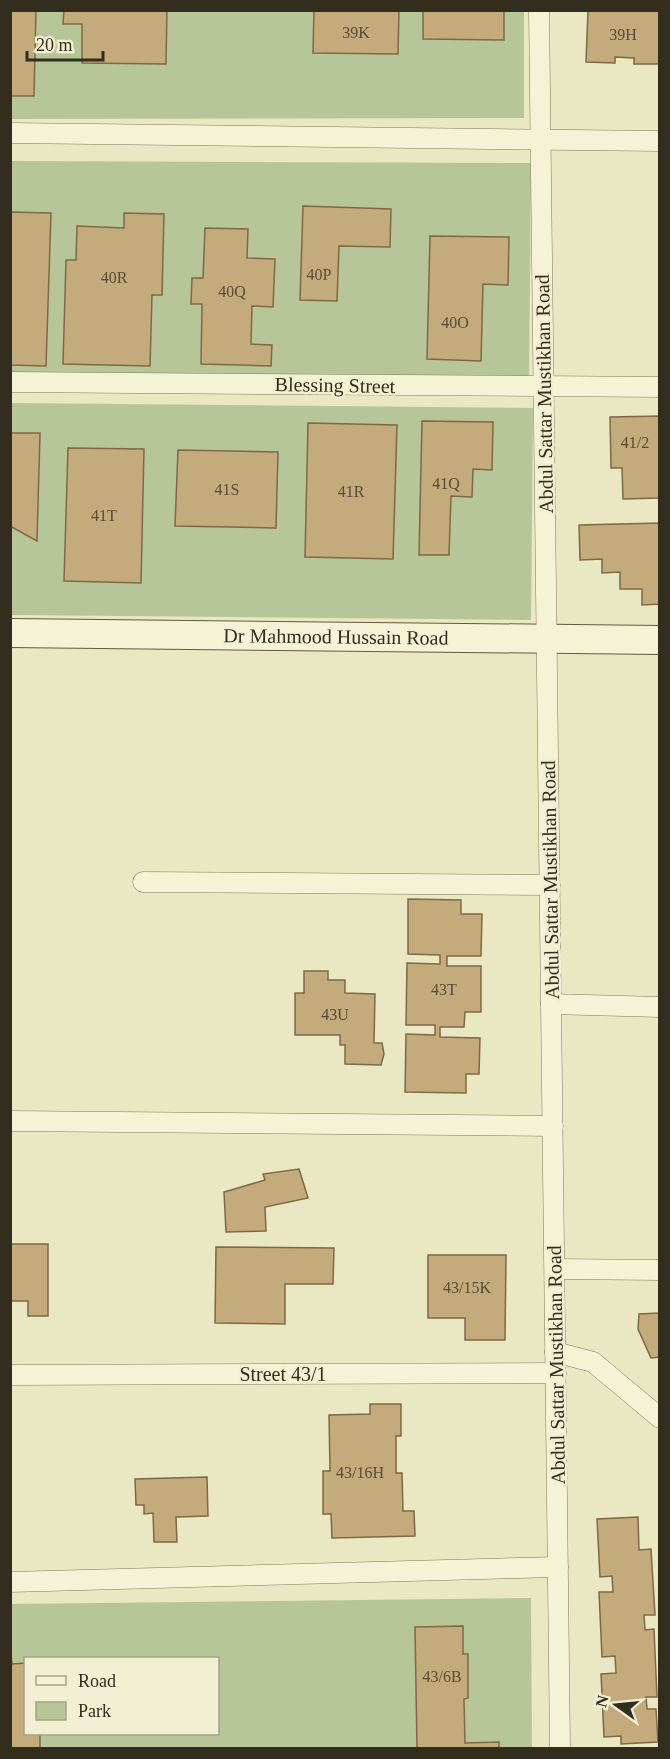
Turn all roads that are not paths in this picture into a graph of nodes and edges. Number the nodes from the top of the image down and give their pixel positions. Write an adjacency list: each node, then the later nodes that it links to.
1 (539, 10): 3 (street, Abdul Sattar Mustikhan Road)
2 (10, 133): 3 (street)
3 (541, 140): 4 (street); 6 (street, Abdul Sattar Mustikhan Road)
4 (660, 141)
5 (10, 382): 6 (street, Blessing Street)
6 (544, 387): 7 (street, Blessing Street); 9 (street, Abdul Sattar Mustikhan Road)
7 (660, 387)
8 (10, 633): 9 (main road, Dr Mahmood Hussain Road)
9 (547, 639): 10 (main road, Dr Mahmood Hussain Road); 12 (street, Abdul Sattar Mustikhan Road)
10 (660, 640)
11 (143, 882): 12 (street)
12 (550, 885): 13 (street, Abdul Sattar Mustikhan Road)
13 (551, 1004): 14 (street); 16 (street, Abdul Sattar Mustikhan Road)
14 (660, 1006)
15 (10, 1121): 16 (street)
16 (553, 1126): 17 (street, Abdul Sattar Mustikhan Road)
17 (555, 1269): 18 (street); 19 (street, Abdul Sattar Mustikhan Road)
18 (660, 1270)
19 (555, 1352): 20 (street, Abdul Sattar Mustikhan Road); 22 (street)
20 (556, 1373): 21 (street, Street 43/1); 23 (street, Abdul Sattar Mustikhan Road)
21 (10, 1376)
22 (660, 1418)
23 (558, 1567): 24 (street); 25 (street, Abdul Sattar Mustikhan Road)
24 (10, 1582)
25 (560, 1749)

